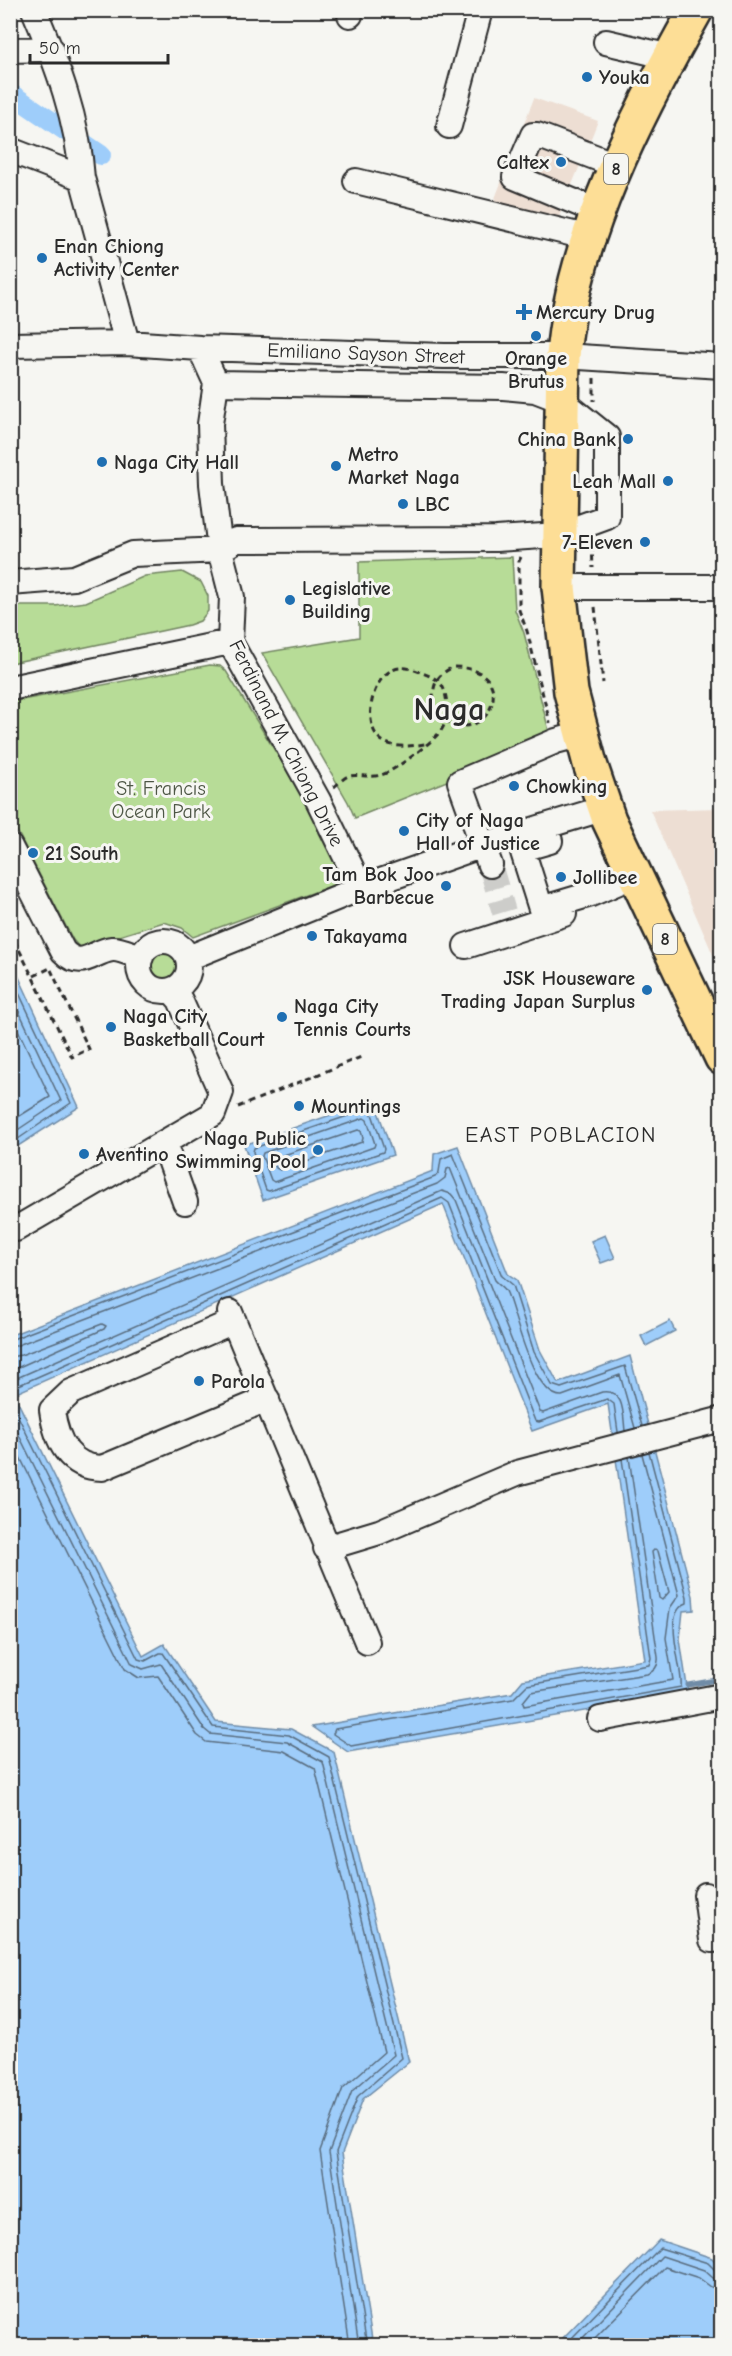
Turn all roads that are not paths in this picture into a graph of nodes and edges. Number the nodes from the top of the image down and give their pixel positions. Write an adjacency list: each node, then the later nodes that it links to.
1 (34, 10): 5 (street)
2 (480, 10): 8 (street)
3 (696, 10): 7 (highway, 8)
4 (606, 42): 7 (street)
5 (51, 49): 6 (street); 11 (street)
6 (10, 50)
7 (670, 57): 10 (highway, 8)
8 (449, 126)
9 (10, 150): 11 (street)
10 (618, 166): 13 (highway, 8); 13 (street)
11 (81, 167): 14 (street)
12 (356, 181): 13 (street)
13 (594, 225): 17 (highway, 8)
14 (127, 343): 15 (street, Emiliano Sayson Street); 16 (street, Emiliano Sayson Street)
15 (10, 345)
16 (200, 348): 17 (street, Emiliano Sayson Street); 19 (street)
17 (579, 357): 18 (street, Emiliano Sayson Street); 20 (highway, 8)
18 (722, 366)
19 (216, 383): 20 (street, Emiliano Sayson Street); 22 (street, Ferdinand M. Chiong Drive)
20 (561, 400): 21 (highway, 8); 21 (street, Emiliano Sayson Street)
21 (558, 535): 22 (street); 24 (highway, 8)
22 (220, 550): 23 (street); 26 (street, Ferdinand M. Chiong Drive)
23 (10, 583)
24 (559, 587): 25 (street); 28 (highway, 8)
25 (722, 587)
26 (230, 642): 27 (street); 33 (street, Ferdinand M. Chiong Drive)
27 (10, 688)
28 (582, 734): 29 (highway, 8); 31 (street)
29 (607, 814): 31 (street); 32 (highway, 8); 32 (street)
30 (10, 847): 35 (street)
31 (487, 855): 33 (street)
32 (638, 882): 34 (street); 38 (highway, 8)
33 (361, 888): 36 (street)
34 (466, 946)
35 (141, 957): 36 (street); 37 (street)
36 (188, 958): 37 (street)
37 (171, 990): 39 (street)
38 (722, 1058)
39 (165, 1143): 40 (street); 41 (street)
40 (185, 1202)
41 (16, 1229)
42 (267, 1399): 42 (street); 44 (street)
43 (722, 1419): 44 (street)
44 (326, 1548): 45 (street)
45 (367, 1642)
46 (722, 1696): 47 (street)
47 (600, 1719)
48 (706, 1894): 49 (street)
49 (722, 1939)

